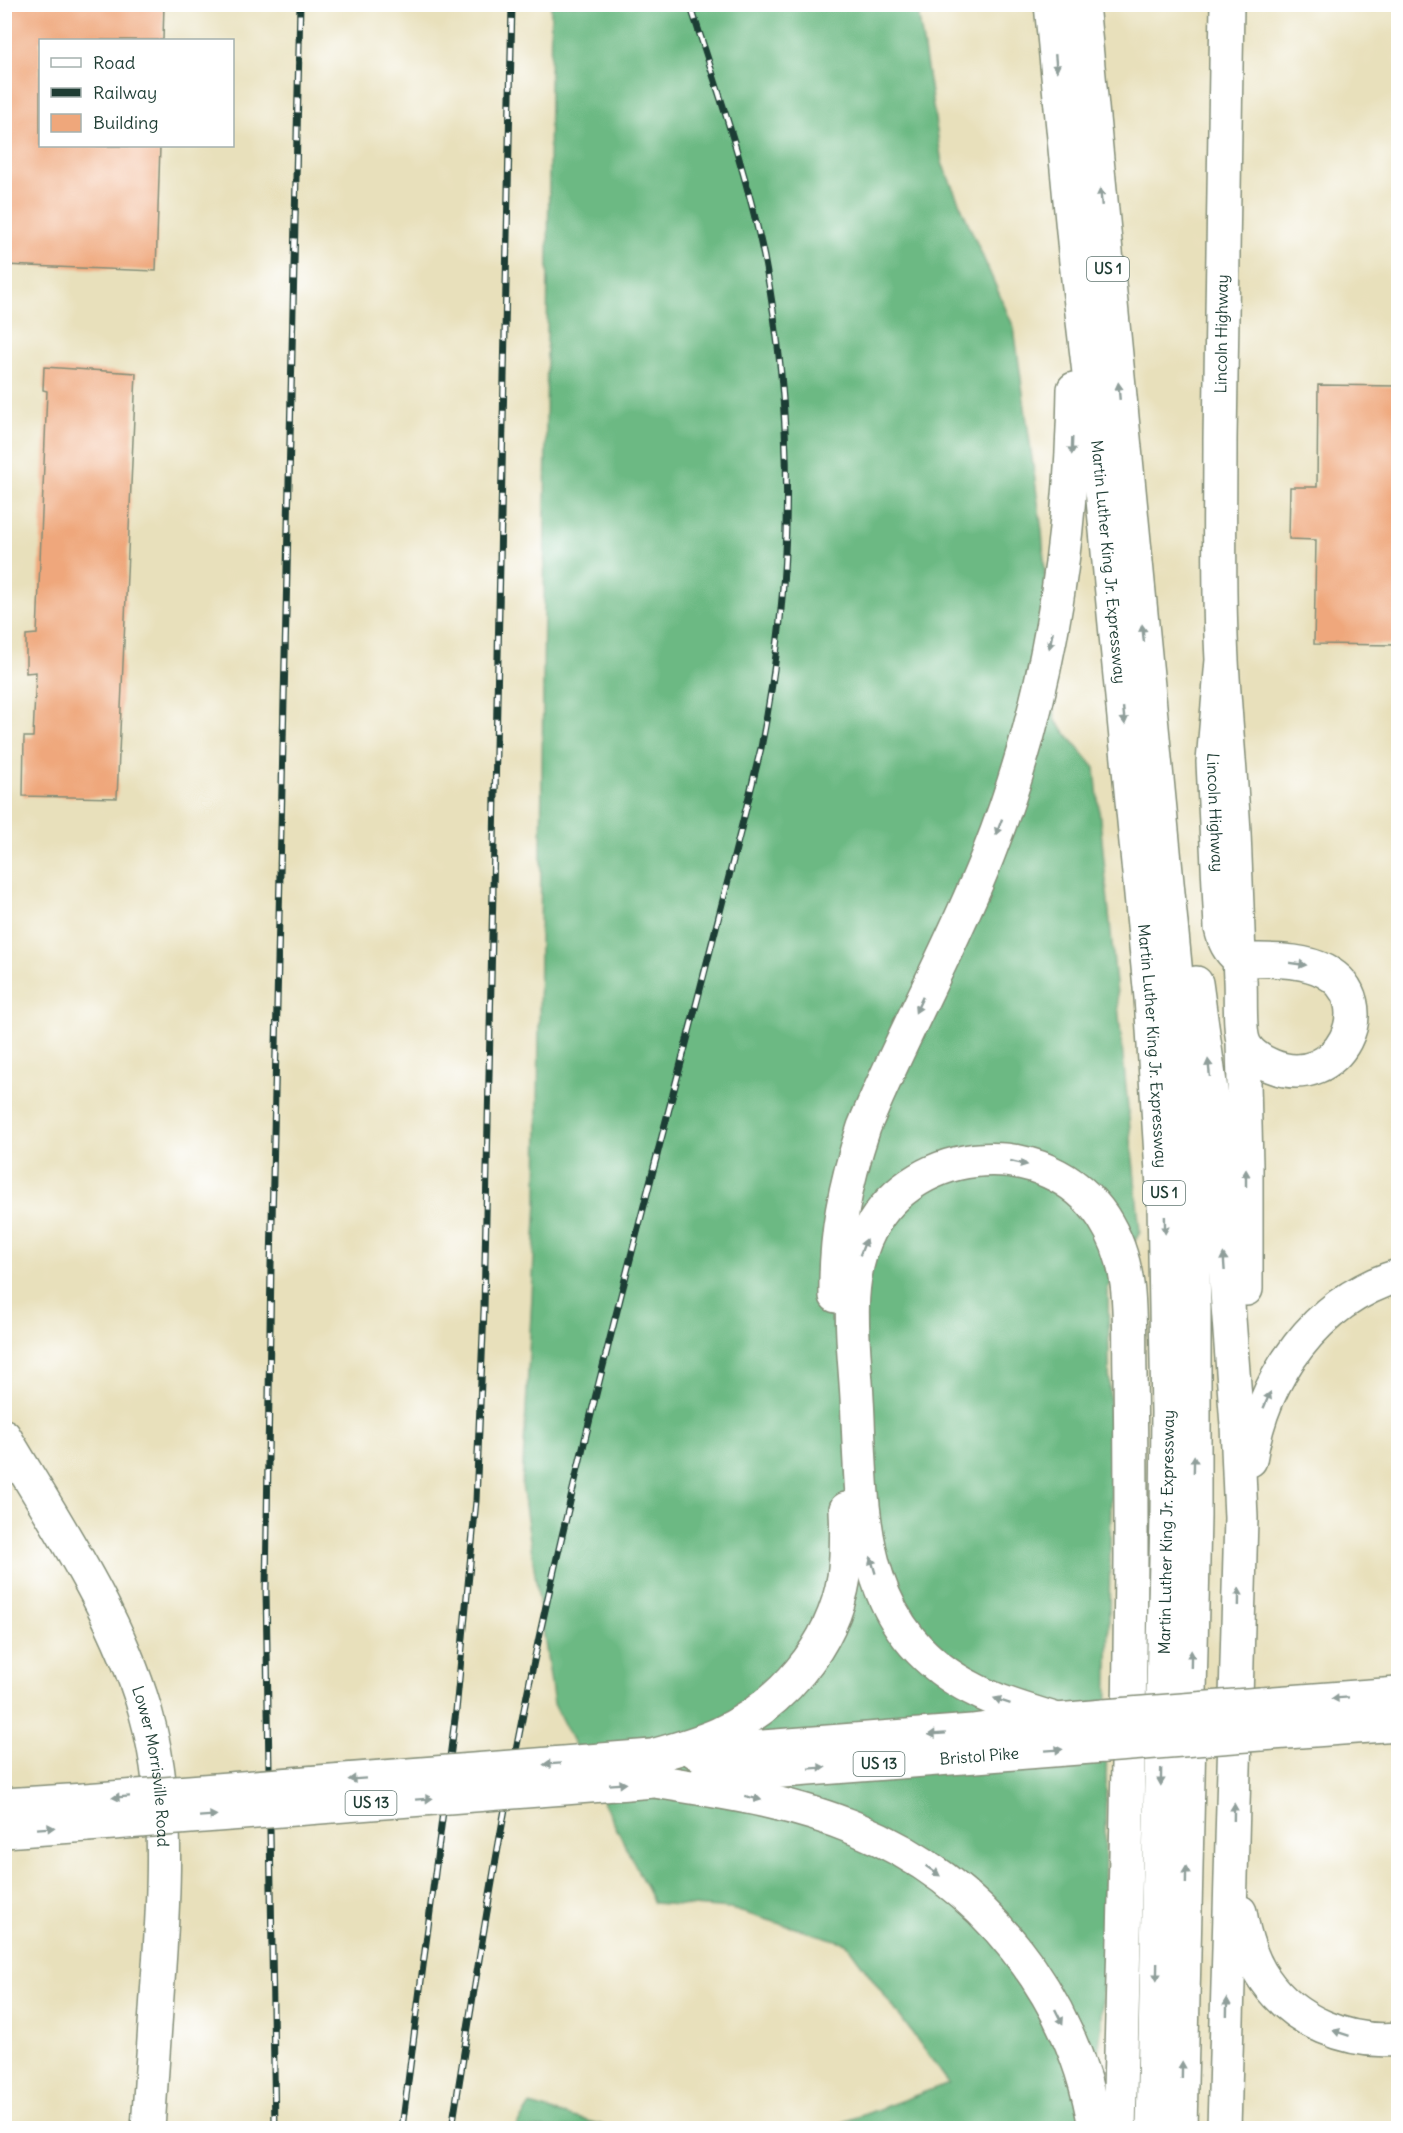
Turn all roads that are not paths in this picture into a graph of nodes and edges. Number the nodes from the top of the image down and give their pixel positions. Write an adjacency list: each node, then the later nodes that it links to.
1 (1051, 4): 4 (main road, Martin Luther King Jr. Expressway / US 1, one-way to 4)
2 (1082, 4): 5 (main road, Martin Luther King Jr. Expressway / US 1, one-way to 2)
3 (1227, 4): 6 (main road, Lincoln Highway)
4 (1076, 261): 19 (main road, one-way to 19); 26 (main road, Martin Luther King Jr. Expressway / US 1, one-way to 26)
5 (1153, 733): 9 (main road, one-way to 5); 27 (main road, Martin Luther King Jr. Expressway / US 1, one-way to 5)
6 (1239, 959): 7 (main road, Lincoln Highway); 7 (main road, one-way to 7)
7 (1243, 1042): 9 (main road, Lincoln Highway, one-way to 7)
8 (1398, 1276): 11 (main road, one-way to 8)
9 (1237, 1425): 11 (main road)
10 (4, 1436): 23 (main road, Lower Morrisville Road)
11 (1241, 1518): 21 (main road, one-way to 11)
12 (1398, 1694): 13 (main road, US 13, one-way to 13)
13 (1261, 1719): 16 (main road, Bristol Pike / US 13, bridge); 17 (main road, Bristol Pike / US 13)
14 (1057, 1720): 16 (main road, US 13); 19 (main road, US 13, one-way to 19); 25 (main road, one-way to 25)
15 (1398, 1724): 17 (main road)
16 (1104, 1731): 19 (main road, Bristol Pike / US 13, one-way to 16)
17 (1305, 1731): 18 (main road)
18 (1398, 1742)
19 (653, 1768): 20 (main road, US 13, bridge); 24 (main road, one-way to 24)
20 (5, 1812)
21 (1233, 1871): 22 (main road, one-way to 21); 28 (main road, one-way to 21)
22 (1398, 2039)
23 (148, 2128)
24 (1095, 2128)
25 (1119, 2128)
26 (1153, 2128)
27 (1180, 2128)
28 (1224, 2128)

